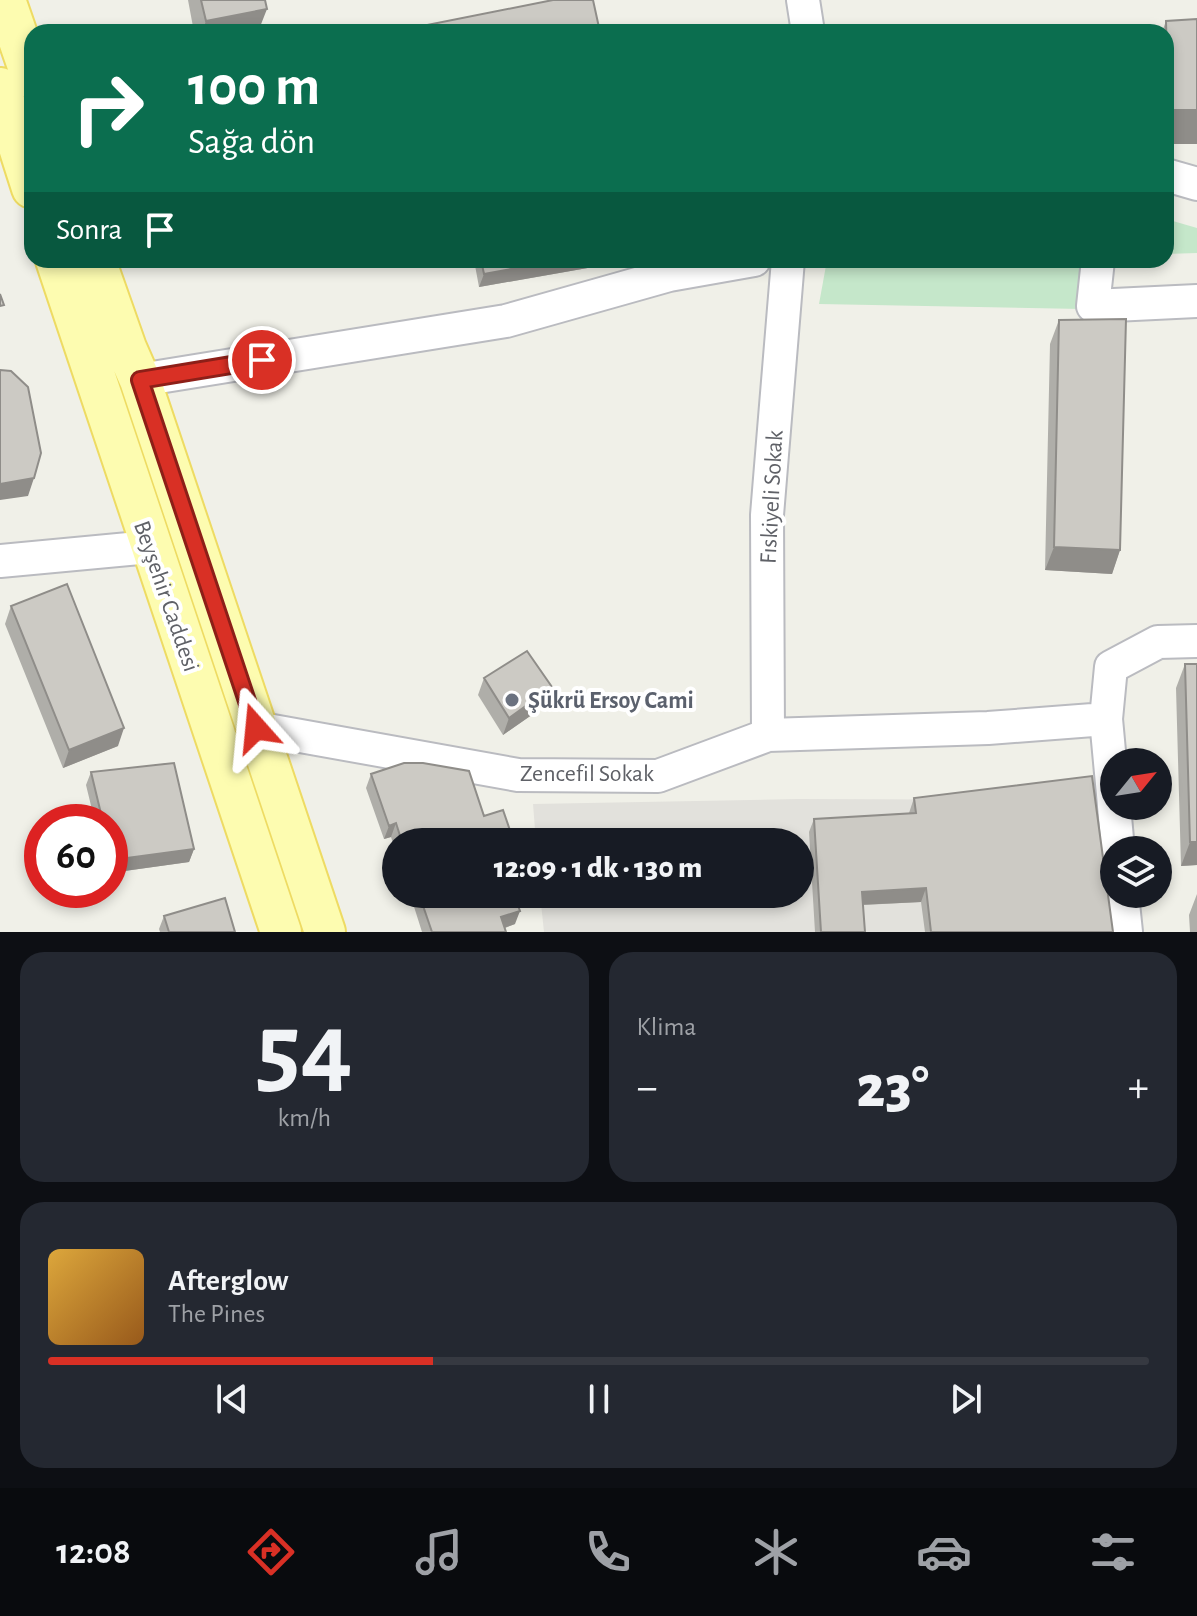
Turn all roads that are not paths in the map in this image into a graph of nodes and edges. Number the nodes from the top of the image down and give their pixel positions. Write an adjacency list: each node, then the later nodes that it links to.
1 (5, 0): 4 (main road)
2 (803, 0): 3 (street)
3 (807, 24)
4 (24, 55)
5 (4, 113): 6 (main road)
6 (24, 167)
7 (1174, 177): 8 (street)
8 (1197, 184)
9 (59, 268): 16 (main road, Beyşehir Caddesi)
10 (98, 268): 15 (main road, Beyşehir Caddesi)
11 (709, 268): 15 (street)
12 (787, 268): 21 (street, Fıskiyeli Sokak)
13 (1097, 268): 14 (street)
14 (1197, 301)
15 (140, 380): 20 (main road, Beyşehir Caddesi)
16 (150, 547): 17 (street); 24 (main road, Beyşehir Caddesi)
17 (0, 561)
18 (1197, 641): 19 (street)
19 (1106, 719): 21 (street, Zencefil Sokak); 22 (street)
20 (256, 728): 21 (street, Zencefil Sokak); 25 (main road, Beyşehir Caddesi)
21 (768, 735)
22 (1109, 748)
23 (1123, 908): 26 (street)
24 (281, 932)
25 (325, 932)
26 (1126, 932)

